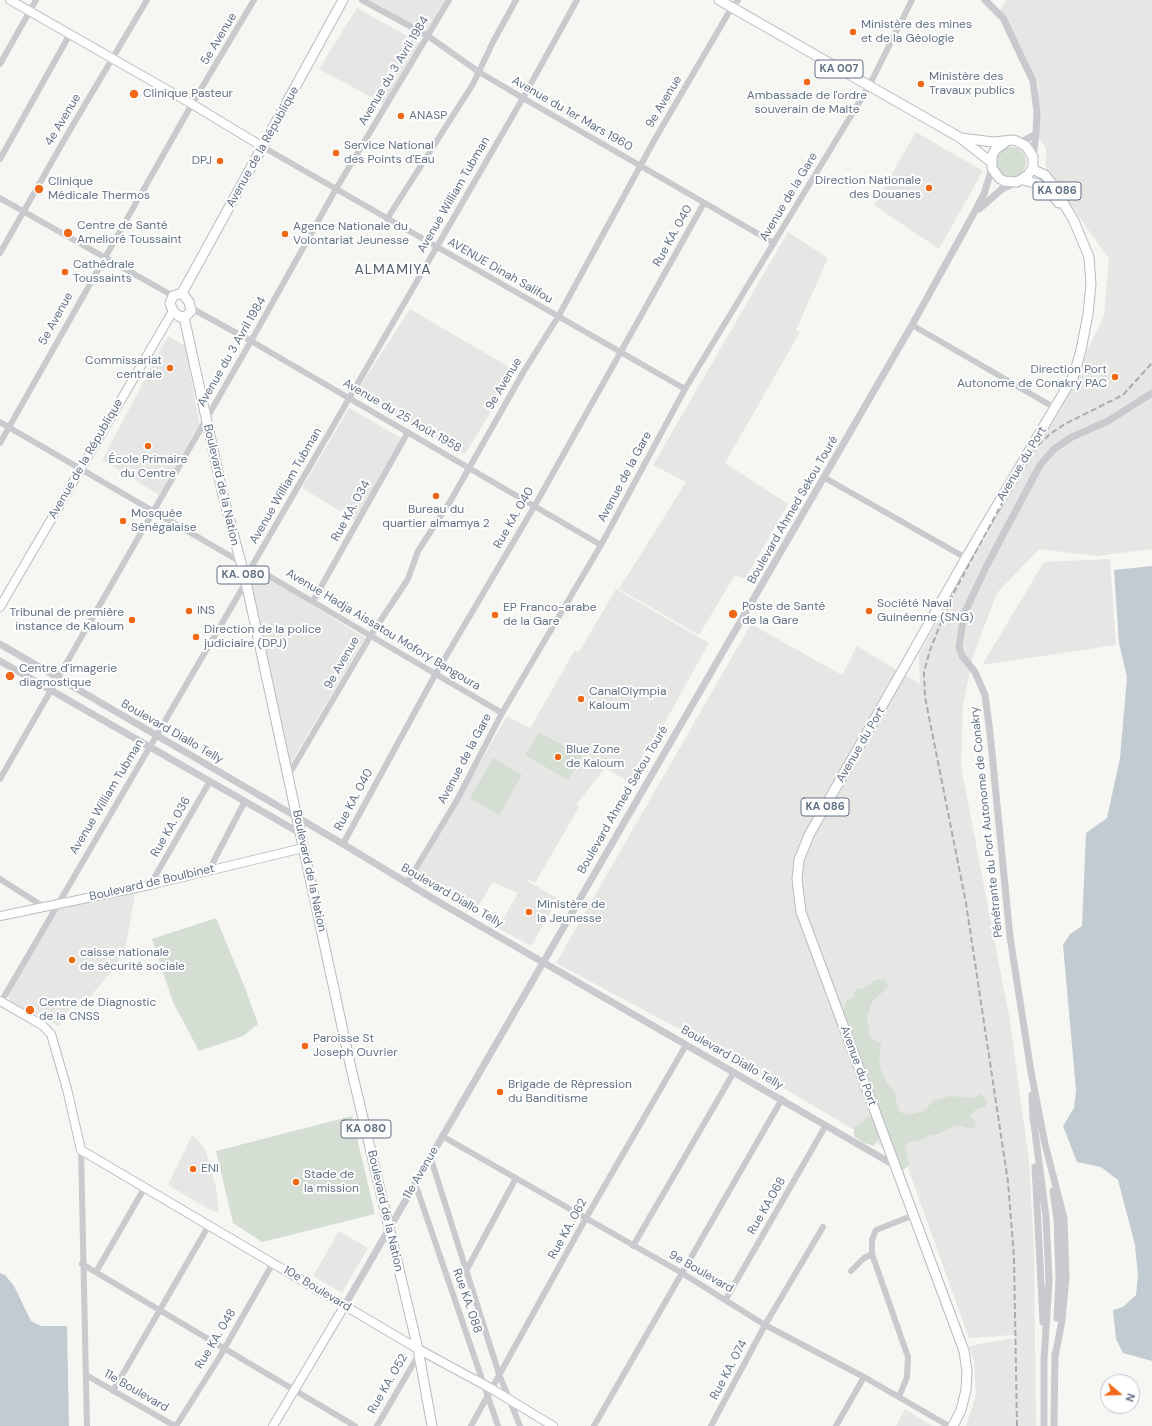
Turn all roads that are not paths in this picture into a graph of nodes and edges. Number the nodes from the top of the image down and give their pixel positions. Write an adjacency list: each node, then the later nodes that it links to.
1 (10, 0): 15 (main road)
2 (36, 0): 15 (street)
3 (147, 0): 18 (street, 4e Avenue)
4 (254, 0): 23 (street, 5e Avenue)
5 (343, 0): 28 (main road, Avenue de la République)
6 (362, 0): 17 (street, Avenue du 1er Mars 1960)
7 (449, 0): 17 (street, Avenue du 3 Avril 1984)
8 (516, 0): 20 (street)
9 (577, 0): 22 (street, Avenue William Tubman)
10 (719, 0): 14 (main road, KA 007)
11 (738, 0): 14 (street, 9e Avenue)
12 (912, 0): 21 (street, Avenue de la Gare)
13 (985, 0): 24 (street)
14 (732, 8): 21 (main road, KA 007); 32 (street, 9e Avenue)
15 (29, 11): 16 (main road); 19 (street)
16 (70, 34): 18 (main road); 30 (street)
17 (428, 36): 20 (street, Avenue du 1er Mars 1960); 35 (street, Avenue du 3 Avril 1984)
18 (114, 59): 23 (main road); 38 (street, 4e Avenue)
19 (0, 64)
20 (479, 72): 22 (street, Avenue du 1er Mars 1960); 40 (street)
21 (869, 86): 25 (main road, KA 007); 42 (street, Avenue de la Gare)
22 (523, 98): 32 (street, Avenue du 1er Mars 1960); 43 (street, Avenue William Tubman)
23 (192, 104): 28 (main road); 45 (street, 5e Avenue)
24 (1036, 134): 27 (street); 29 (street)
25 (959, 137): 26 (main road, KA 007); 31 (main road, KA 007)
26 (1006, 141): 27 (main road); 31 (main road)
27 (1021, 142): 29 (main road)
28 (263, 147): 35 (street, AVENUE Dinah Salifou); 46 (main road, Avenue de la République)
29 (1033, 157): 33 (main road)
30 (0, 159)
31 (992, 165): 34 (main road); 39 (street, Boulevard Ahmed Sekou Touré)
32 (640, 166): 37 (street, Avenue du 1er Mars 1960); 50 (street, 9e Avenue)
33 (1032, 169): 34 (main road); 41 (main road, Avenue du Port / KA 086)
34 (1020, 181): 39 (street, Boulevard Ahmed Sekou Touré); 41 (main road, Avenue du Port / KA 086)
35 (336, 189): 40 (street, AVENUE Dinah Salifou); 52 (street, Avenue du 3 Avril 1984)
36 (0, 198): 38 (street)
37 (704, 203): 42 (street, Avenue du 1er Mars 1960); 53 (street, Rue KA. 040)
38 (24, 210): 44 (street, 4e Avenue); 45 (street)
39 (974, 213): 51 (street, Boulevard Ahmed Sekou Touré)
40 (387, 219): 43 (street, AVENUE Dinah Salifou)
41 (1074, 221): 57 (main road, Avenue du Port / KA 086)
42 (774, 243): 54 (street, Avenue de la Gare)
43 (436, 247): 50 (street, AVENUE Dinah Salifou); 56 (street, Avenue William Tubman)
44 (0, 253)
45 (105, 257): 46 (street); 60 (street, 5e Avenue)
46 (177, 295): 47 (main road); 48 (main road)
47 (191, 308): 49 (main road); 52 (street, Avenue du 25 Août 1958)
48 (173, 311): 49 (main road); 64 (main road, Avenue de la République)
49 (184, 317): 58 (main road, Boulevard de la Nation / KA. 080)
50 (558, 317): 53 (street, AVENUE Dinah Salifou); 63 (street, 9e Avenue)
51 (912, 324): 57 (street); 65 (street, Boulevard Ahmed Sekou Touré)
52 (251, 341): 56 (street, Avenue du 25 Août 1958); 58 (street, Avenue du 3 Avril 1984)
53 (622, 353): 54 (street, AVENUE Dinah Salifou); 66 (street, Rue KA. 040)
54 (685, 389): 68 (street, Avenue de la Gare)
55 (1152, 393): 103 (street, Pénétrante du Port Autonome de Conakry)
56 (349, 398): 61 (street, Avenue du 25 Août 1958); 71 (street, Avenue William Tubman)
57 (1055, 408): 69 (main road, Avenue du Port / KA 086)
58 (206, 420): 67 (street, Avenue du 3 Avril 1984); 70 (main road, Boulevard de la Nation / KA. 080)
59 (0, 422): 60 (street)
60 (10, 427): 62 (street, 5e Avenue); 64 (street)
61 (408, 432): 63 (street, Avenue du 25 Août 1958); 73 (street, Rue KA. 034)
62 (0, 443)
63 (468, 467): 66 (street, Avenue du 25 Août 1958); 75 (street, 9e Avenue)
64 (80, 468): 67 (street); 74 (main road, Avenue de la République)
65 (825, 478): 69 (street); 99 (street, Boulevard Ahmed Sekou Touré)
66 (534, 507): 68 (street, Avenue du 25 Août 1958); 78 (street, Rue KA. 040)
67 (153, 510): 70 (street); 79 (street, Avenue du 3 Avril 1984)
68 (601, 545): 81 (street, Avenue de la Gare)
69 (966, 558): 109 (main road, Avenue du Port / KA 086)
70 (239, 561): 72 (main road, Boulevard de la Nation / KA. 080)
71 (252, 566): 72 (street, Avenue William Tubman); 73 (street, Avenue Hadja Aissatou Mofory Bangoura)
72 (246, 582): 82 (street, Avenue William Tubman); 84 (main road, Boulevard de la Nation / KA. 080)
73 (313, 601): 75 (street, Avenue Hadja Aissatou Mofory Bangoura)
74 (0, 607)
75 (371, 635): 78 (street, Avenue Hadja Aissatou Mofory Bangoura); 84 (street, 9e Avenue)
76 (0, 644): 79 (street, Boulevard Diallo Telly)
77 (0, 661): 80 (street, Boulevard Diallo Telly)
78 (435, 675): 81 (street, Avenue Hadja Aissatou Mofory Bangoura); 90 (street, Rue KA. 040)
79 (58, 678): 80 (street, Avenue du 3 Avril 1984); 82 (street, Boulevard Diallo Telly)
80 (51, 690): 83 (street, Boulevard Diallo Telly); 85 (street, Avenue du 3 Avril 1984)
81 (502, 714): 94 (street, Avenue de la Gare)
82 (157, 736): 83 (street, Avenue William Tubman); 88 (street, Boulevard Diallo Telly)
83 (149, 746): 86 (street, Boulevard Diallo Telly); 96 (street, Avenue William Tubman)
84 (288, 777): 88 (main road, Boulevard de la Nation / KA. 080)
85 (0, 779)
86 (210, 781): 87 (street, Boulevard Diallo Telly); 95 (street, Rue KA. 036)
87 (245, 801): 89 (street, Boulevard Diallo Telly); 92 (street)
88 (297, 818): 89 (main road, Boulevard de la Nation / KA. 080); 90 (street, Boulevard Diallo Telly)
89 (300, 833): 91 (main road, Boulevard de la Nation / KA 080)
90 (343, 844): 94 (street, Boulevard Diallo Telly)
91 (304, 848): 92 (main road, Boulevard de Boulbinet); 117 (main road, Boulevard de la Nation / KA 080)
92 (210, 870): 95 (main road, Boulevard de Boulbinet)
93 (0, 879): 97 (street)
94 (407, 883): 99 (street, Boulevard Diallo Telly)
95 (150, 885): 96 (main road, Boulevard de Boulbinet)
96 (57, 904): 97 (main road, Boulevard de Boulbinet); 100 (street, Avenue William Tubman)
97 (44, 907): 98 (main road, Boulevard de Boulbinet)
98 (0, 916)
99 (543, 961): 101 (street, Boulevard Diallo Telly); 106 (street, 11e Avenue)
100 (0, 1001): 107 (main road)
101 (686, 1045): 102 (street, Boulevard Diallo Telly); 114 (street, Rue KA. 062)
102 (734, 1072): 104 (street, Boulevard Diallo Telly); 118 (street)
103 (1031, 1072): 155 (street); 156 (street)
104 (782, 1100): 105 (street, Boulevard Diallo Telly); 125 (street)
105 (826, 1125): 109 (street, Boulevard Diallo Telly); 126 (street, Rue KA.068)
106 (442, 1136): 108 (street, 11e Avenue); 110 (street, 9e Boulevard)
107 (81, 1150): 112 (main road, 10e Boulevard); 121 (street)
108 (430, 1156): 111 (street, 11e Avenue); 122 (street)
109 (894, 1165): 113 (main road, Avenue du Port / KA 086)
110 (516, 1178): 114 (street, 9e Boulevard); 122 (street)
111 (415, 1183): 117 (street, 11e Avenue); 137 (street, Rue KA. 088)
112 (144, 1187): 115 (main road, 10e Boulevard); 124 (street)
113 (914, 1215): 119 (street); 154 (main road, Avenue du Port / KA 086)
114 (586, 1218): 118 (street, 9e Boulevard); 132 (street, Rue KA. 062)
115 (209, 1225): 120 (main road, 10e Boulevard); 128 (street)
116 (822, 1227): 129 (street, Rue KA. 074)
117 (389, 1228): 127 (street, 11e Avenue); 131 (main road, Boulevard de la Nation / KA 080)
118 (633, 1246): 125 (street, 9e Boulevard)
119 (872, 1254): 123 (street); 138 (street)
120 (273, 1263): 127 (main road, 10e Boulevard); 130 (street, Rue KA. 048)
121 (82, 1264): 124 (street); 133 (street)
122 (466, 1271): 132 (street)
123 (851, 1271)
124 (96, 1272): 128 (street)
125 (682, 1273): 126 (street, 9e Boulevard); 150 (street)
126 (726, 1299): 129 (street, 9e Boulevard)
127 (345, 1305): 131 (main road, 10e Boulevard); 136 (main road, 11e Avenue)
128 (160, 1310): 130 (street); 135 (street)
129 (766, 1325): 134 (street, 9e Boulevard); 151 (street, Rue KA. 074)
130 (224, 1348): 136 (street); 141 (street, Rue KA. 048)
131 (418, 1351): 137 (main road, 10e Boulevard); 144 (street, Rue KA. 052); 145 (main road, Boulevard de la Nation / KA 080)
132 (499, 1374): 137 (street, Rue KA. 062); 139 (street)
133 (86, 1375): 135 (street, 11e Boulevard); 140 (street)
134 (864, 1376): 138 (street, 9e Boulevard); 152 (street)
135 (113, 1390): 141 (street, 11e Boulevard)
136 (295, 1390): 142 (main road, 11e Avenue); 143 (street)
137 (488, 1390): 139 (main road, 10e Boulevard); 146 (street, Rue KA. 062); 147 (street, Rue KA. 088)
138 (899, 1396): 153 (street, 9e Boulevard)
139 (511, 1400): 148 (street); 149 (main road, 10e Boulevard)
140 (86, 1426)
141 (176, 1426)
142 (273, 1426)
143 (355, 1426)
144 (377, 1426)
145 (432, 1426)
146 (471, 1426)
147 (498, 1426)
148 (520, 1426)
149 (554, 1426)
150 (594, 1426)
151 (711, 1426)
152 (836, 1426)
153 (949, 1426)
154 (953, 1426)
155 (1044, 1426)
156 (1054, 1426)

